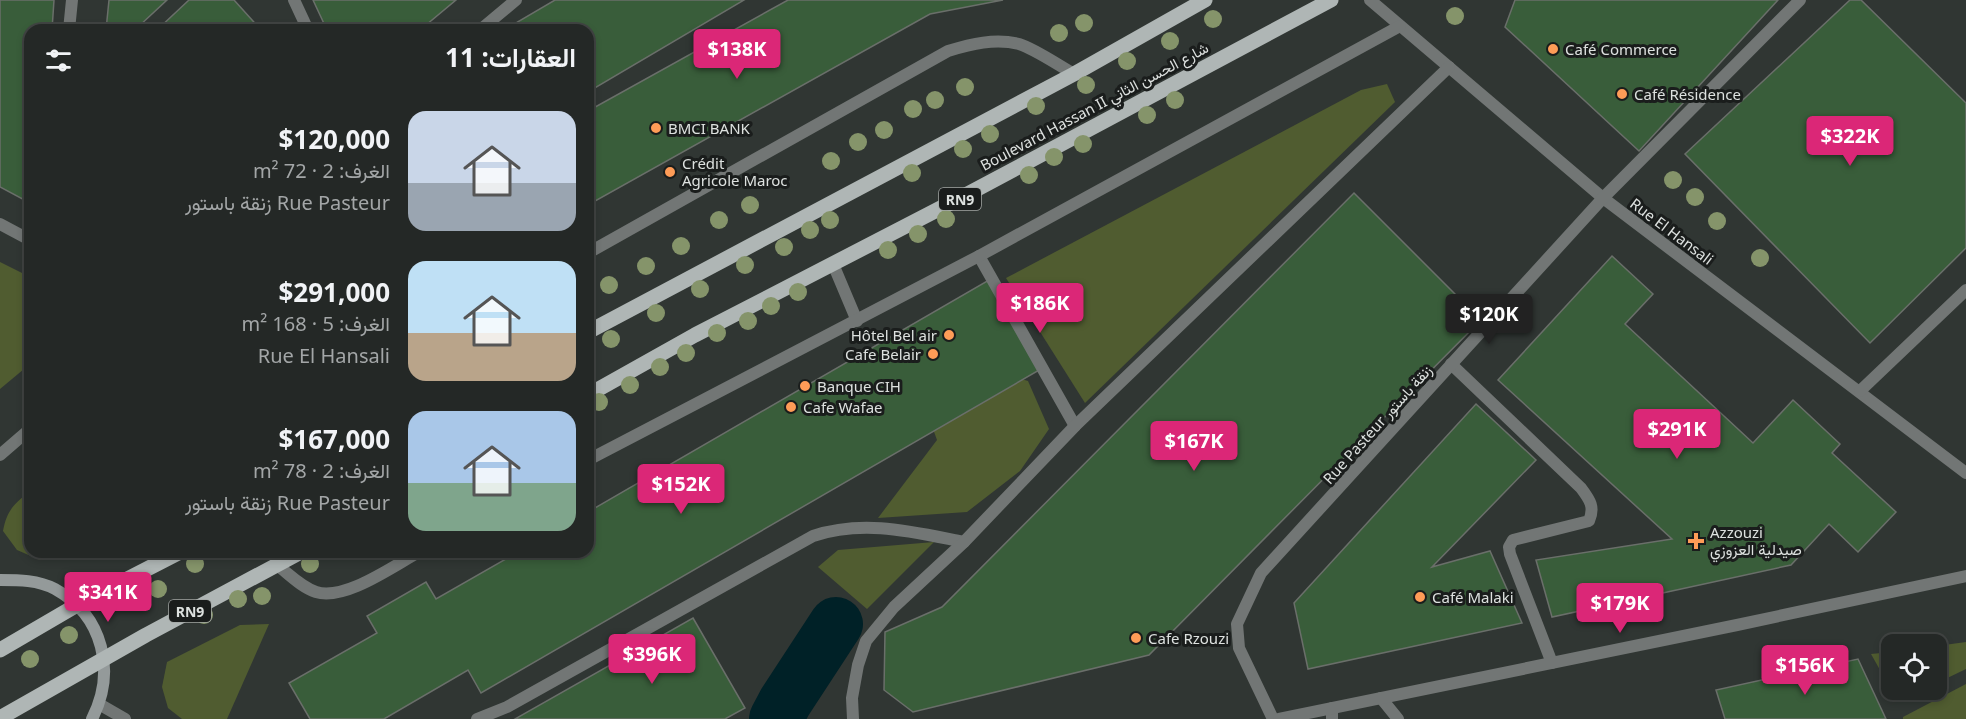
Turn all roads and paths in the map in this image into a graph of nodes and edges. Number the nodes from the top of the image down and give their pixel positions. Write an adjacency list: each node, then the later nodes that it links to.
1 (72, 0): 8 (street)
2 (294, 0): 9 (street)
3 (516, 0): 10 (street)
4 (1205, 0): 13 (main road)
5 (1331, 0): 19 (main road, Boulevard Hassan II شارع الحسن الثاني / RN9)
6 (1370, 0): 11 (street, Rue El Hansali)
7 (1800, 0): 14 (street, Rue Pasteur زنقة باستور)
8 (70, 24)
9 (305, 24)
10 (487, 24)
11 (1400, 26): 12 (street, Rue El Hansali); 18 (street)
12 (1449, 67): 14 (street, Rue El Hansali); 26 (street)
13 (1074, 74): 17 (street); 22 (main road)
14 (1603, 198): 23 (street, Rue Pasteur زنقة باستور); 24 (street, Rue El Hansali)
15 (0, 224): 16 (street)
16 (24, 237)
17 (594, 251)
18 (979, 256): 21 (street); 26 (street)
19 (833, 264): 21 (street); 25 (main road, Boulevard Hassan II شارع الحسن الثاني / RN9)
20 (1966, 290): 24 (street)
21 (857, 321): 29 (street)
22 (594, 329)
23 (1451, 364): 41 (street); 50 (street, Rue Pasteur زنقة باستور)
24 (1860, 391): 30 (street, Rue El Hansali)
25 (594, 392)
26 (1075, 426): 31 (street)
27 (24, 434): 28 (street)
28 (0, 455)
29 (594, 457)
30 (1966, 473)
31 (964, 542): 48 (street); 49 (street)
32 (169, 558): 38 (main road)
33 (290, 558): 35 (main road, RN9)
34 (408, 558): 35 (street)
35 (277, 565): 40 (main road, RN9)
36 (1966, 576): 41 (street)
37 (0, 579): 38 (street)
38 (77, 606): 39 (main road); 40 (street)
39 (0, 650)
40 (104, 659): 43 (street); 45 (main road, RN9)
41 (1552, 663): 42 (street)
42 (1381, 699): 44 (street); 52 (street)
43 (99, 704): 46 (street); 47 (street)
44 (1332, 714): 51 (street)
45 (0, 718)
46 (92, 719)
47 (125, 719)
48 (477, 719)
49 (853, 719)
50 (1273, 719)
51 (1279, 719)
52 (1398, 719)

